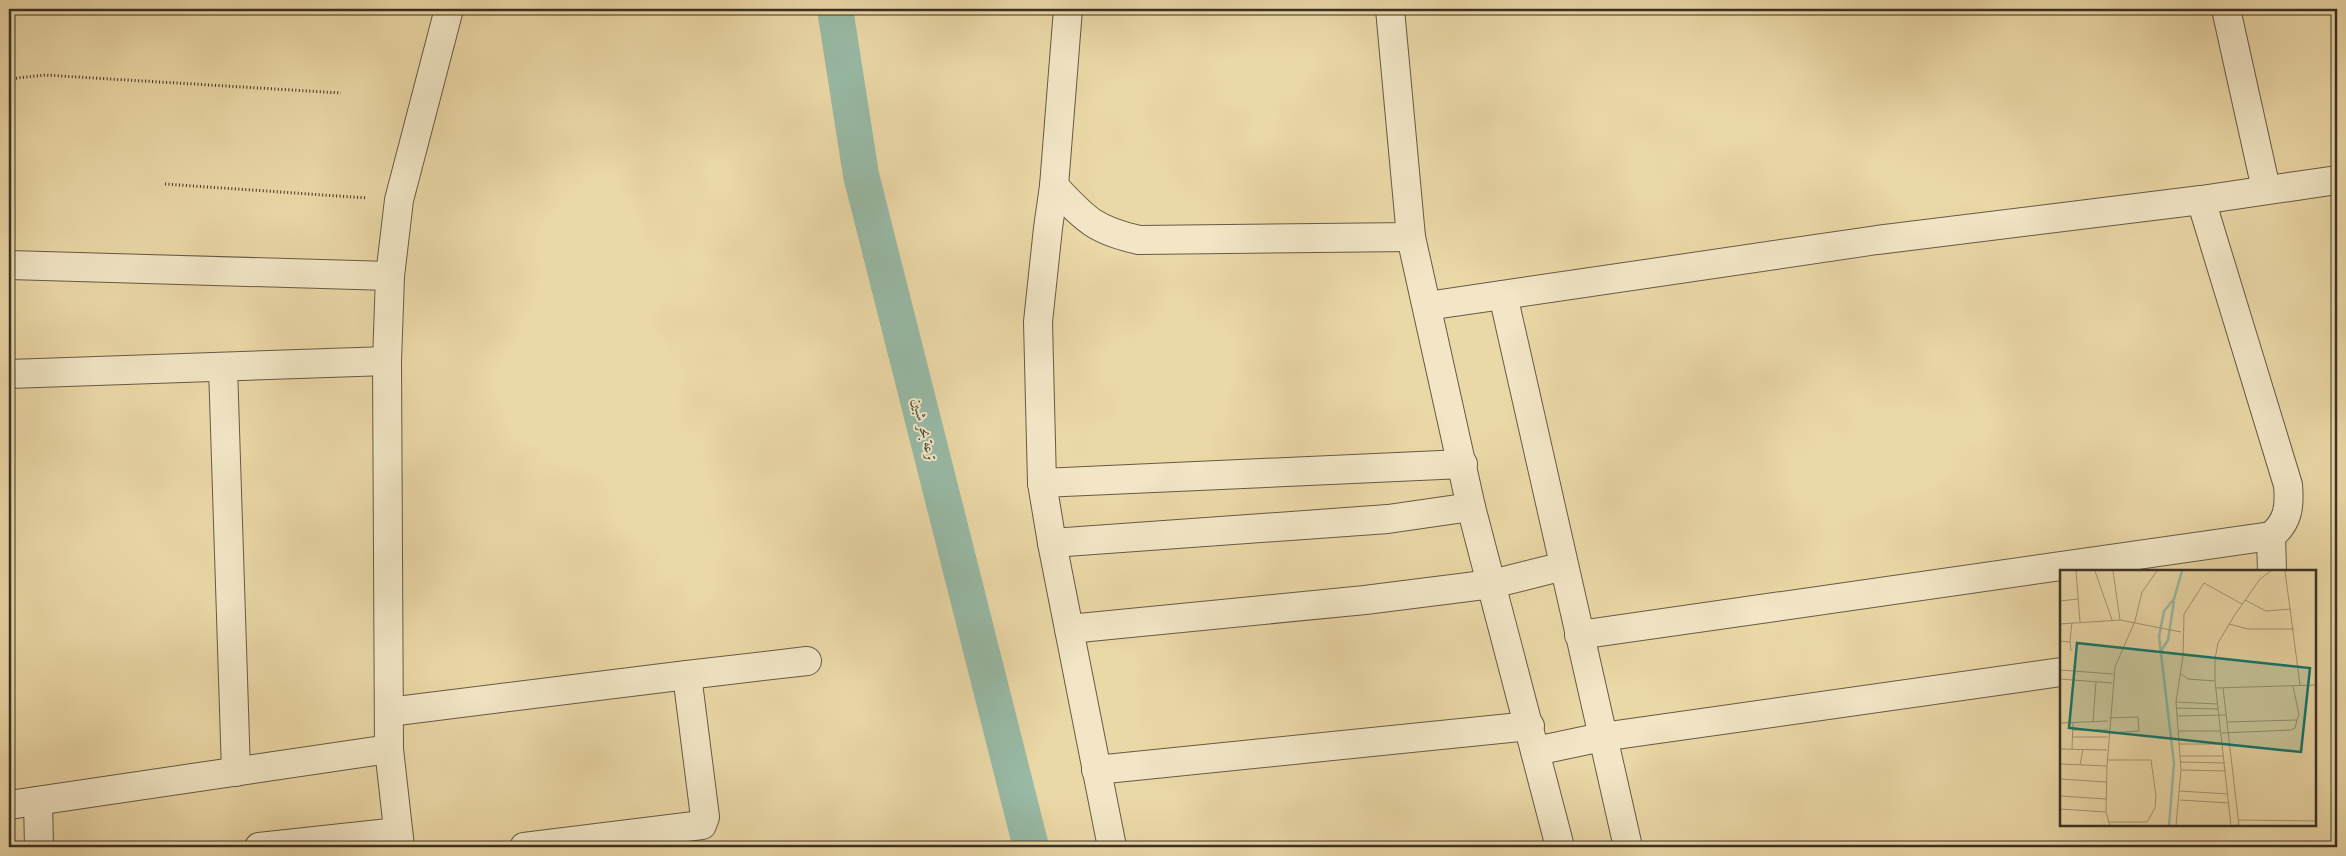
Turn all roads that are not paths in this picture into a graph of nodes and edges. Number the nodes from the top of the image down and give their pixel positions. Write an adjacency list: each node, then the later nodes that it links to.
1 (449, 9): 11 (street)
2 (1068, 9): 6 (street)
3 (1390, 9): 9 (street)
4 (2226, 9): 7 (street)
5 (2337, 180): 7 (street)
6 (1054, 186): 9 (street); 18 (street)
7 (2266, 189): 8 (street)
8 (2201, 200): 12 (street); 20 (street)
9 (1411, 237): 13 (street)
10 (9, 265): 11 (street)
11 (390, 276): 14 (street)
12 (1503, 295): 13 (street); 22 (street)
13 (1427, 306): 17 (street)
14 (387, 362): 15 (street); 30 (street)
15 (223, 367): 16 (street); 35 (street)
16 (9, 374)
17 (1463, 464): 18 (street); 19 (street)
18 (1042, 483): 21 (street)
19 (1471, 507): 21 (street); 24 (street)
20 (2271, 536): 23 (street); 26 (street)
21 (1052, 543): 25 (street)
22 (1564, 566): 24 (street); 26 (street)
23 (2272, 570)
24 (1492, 584): 25 (street); 32 (street)
25 (1069, 629): 34 (street)
26 (1579, 635): 31 (street)
27 (807, 661): 29 (street)
28 (2060, 672): 31 (street)
29 (687, 675): 30 (street); 41 (street)
30 (389, 712): 33 (street)
31 (1602, 737): 32 (street); 44 (street)
32 (1533, 738): 34 (street); 43 (street)
33 (389, 750): 35 (street); 38 (street)
34 (1096, 770): 42 (street)
35 (236, 772): 36 (street)
36 (38, 801): 37 (street); 39 (street)
37 (9, 805)
38 (399, 840): 40 (street)
39 (39, 847)
40 (259, 847)
41 (524, 847)
42 (1112, 847)
43 (1560, 847)
44 (1628, 847)

